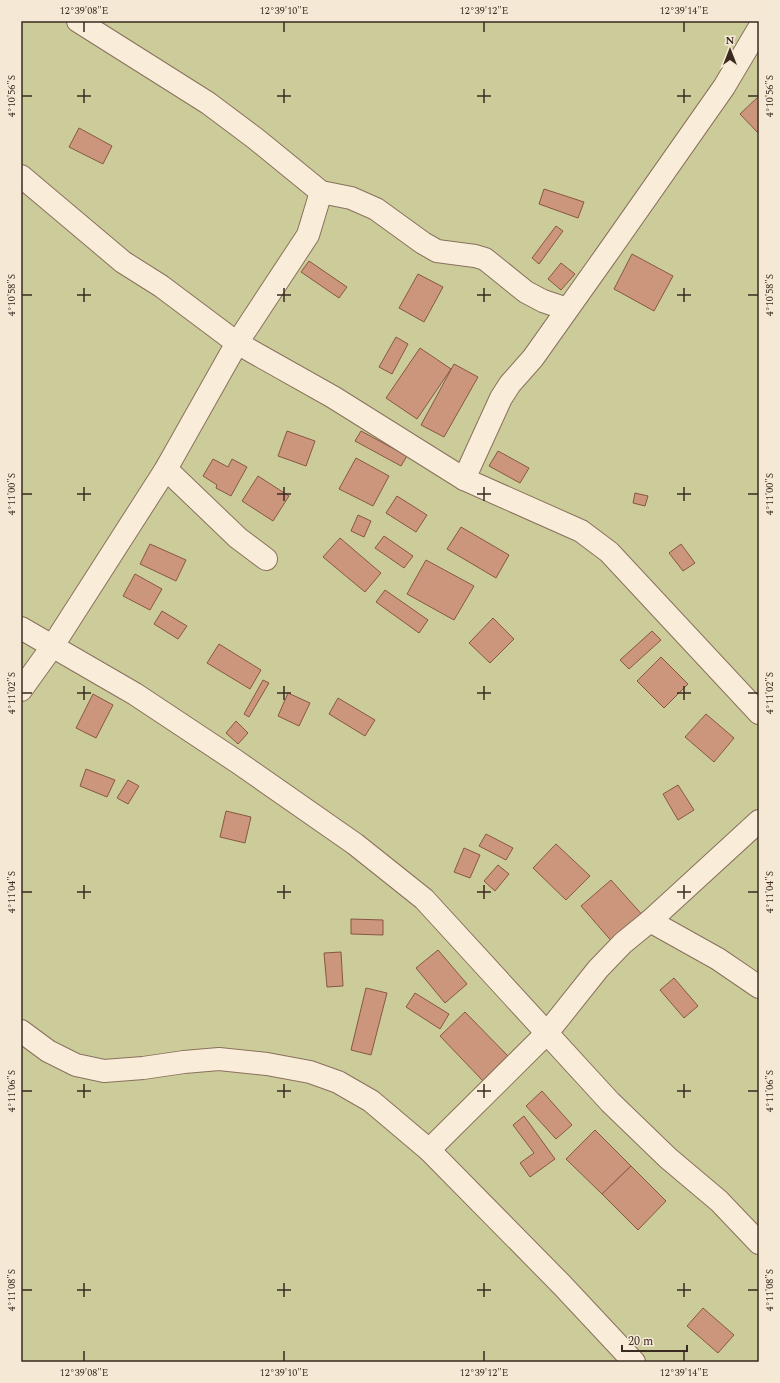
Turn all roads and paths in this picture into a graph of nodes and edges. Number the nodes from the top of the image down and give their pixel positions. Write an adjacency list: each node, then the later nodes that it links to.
1 (78, 21): 6 (street)
2 (759, 28): 4 (street)
3 (759, 55): 4 (street)
4 (732, 73): 7 (street)
5 (21, 176): 8 (street)
6 (321, 192): 7 (street); 8 (street)
7 (568, 309): 10 (street)
8 (237, 344): 9 (street); 10 (street)
9 (166, 468): 11 (street); 13 (street)
10 (464, 478): 15 (street)
11 (266, 559)
12 (21, 628): 13 (street)
13 (52, 647): 14 (street); 20 (street)
14 (21, 690)
15 (759, 713)
16 (759, 821): 17 (street)
17 (650, 921): 18 (street); 20 (street)
18 (759, 987)
19 (21, 1031): 21 (street)
20 (547, 1033): 21 (street); 22 (street)
21 (429, 1150): 23 (street)
22 (759, 1243)
23 (634, 1362)

